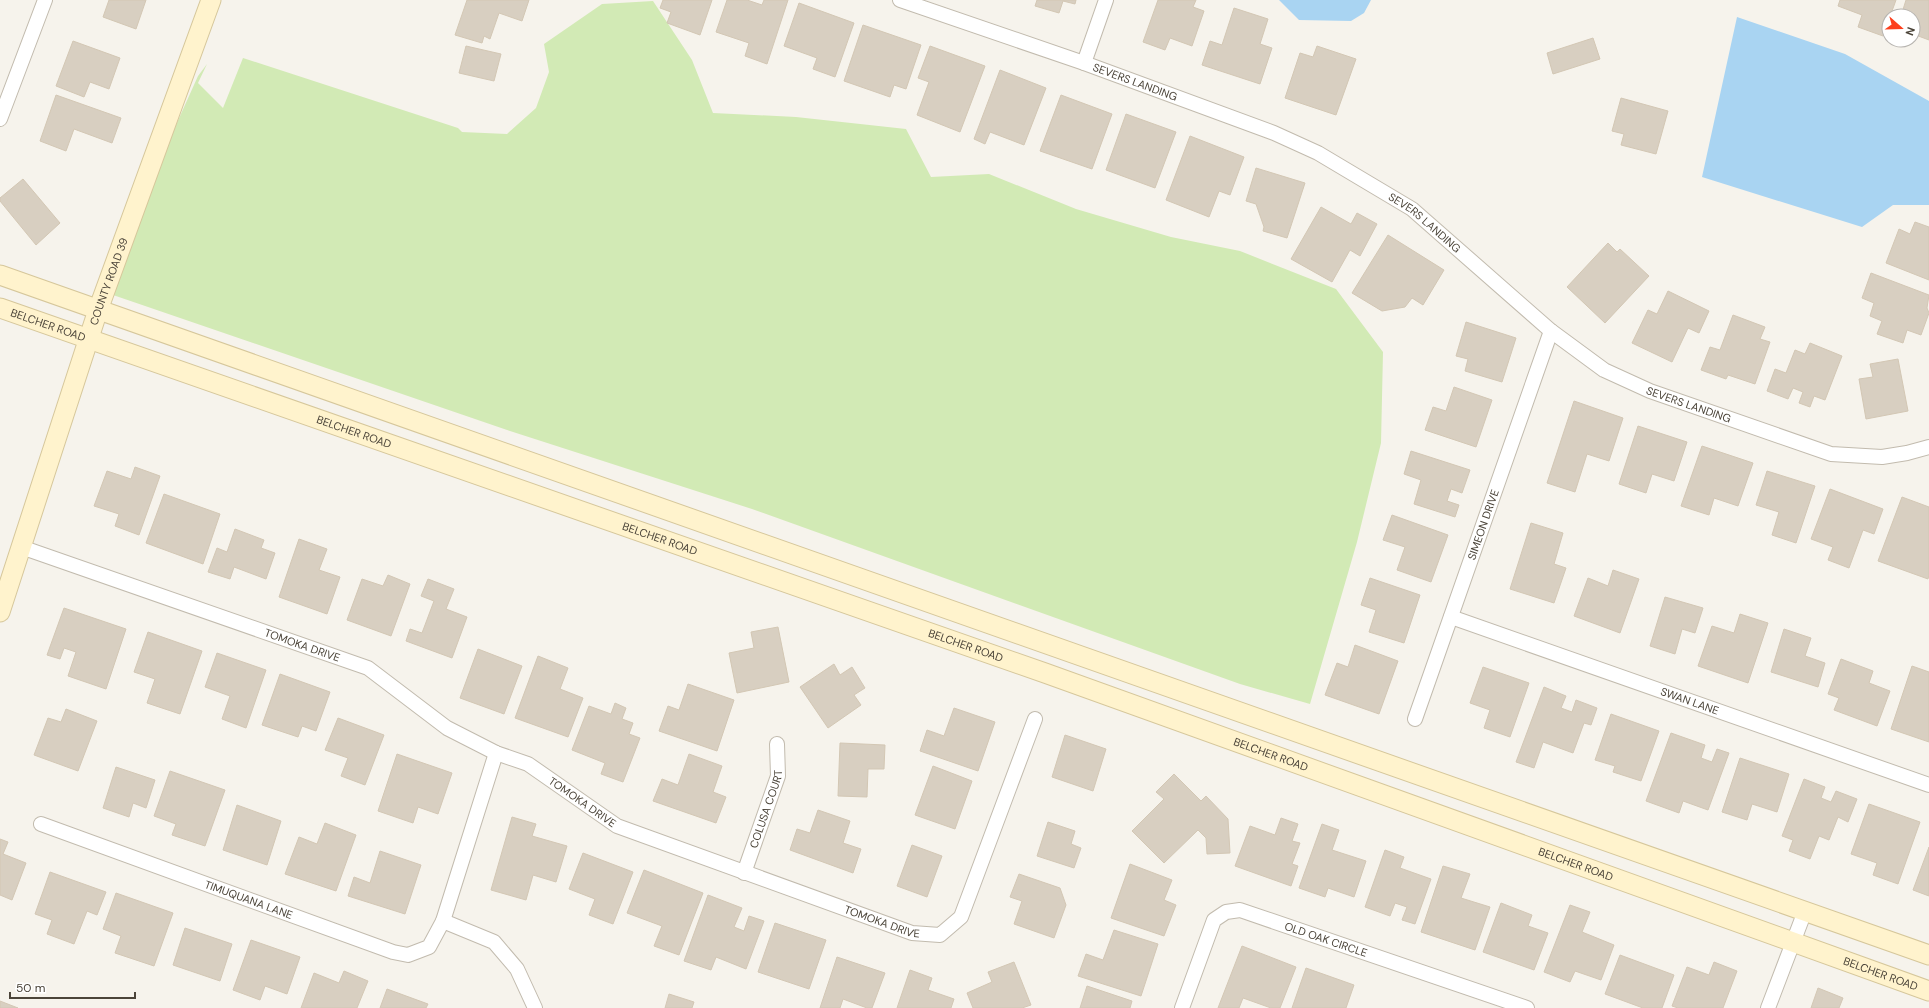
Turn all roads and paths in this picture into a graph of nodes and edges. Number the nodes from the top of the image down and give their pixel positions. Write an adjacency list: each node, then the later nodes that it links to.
1 (45, 0): 6 (street)
2 (211, 0): 9 (main road, COUNTY ROAD 39)
3 (900, 0): 5 (street, SEVERS LANDING)
4 (1106, 0): 5 (street)
5 (1084, 63): 10 (street, SEVERS LANDING)
6 (0, 119)
7 (0, 275): 9 (main road)
8 (0, 308): 11 (main road, BELCHER ROAD)
9 (98, 310): 11 (main road, COUNTY ROAD 39); 23 (main road)
10 (1551, 331): 12 (street, SEVERS LANDING); 15 (street, SIMEON DRIVE)
11 (88, 339): 13 (main road, COUNTY ROAD 39); 25 (main road, BELCHER ROAD)
12 (1929, 447)
13 (20, 547): 14 (main road, COUNTY ROAD 39); 19 (street, TOMOKA DRIVE)
14 (0, 612)
15 (1451, 617): 17 (street, SIMEON DRIVE); 20 (street, SWAN LANE)
16 (1035, 718): 22 (street, TOMOKA DRIVE)
17 (1415, 719)
18 (777, 744): 22 (street, COLUSA COURT)
19 (496, 753): 22 (street, TOMOKA DRIVE); 24 (street, TIMUQUANA LANE)
20 (1929, 785)
21 (41, 824): 24 (street, TIMUQUANA LANE)
22 (744, 873)
23 (1805, 911): 25 (street); 26 (main road)
24 (443, 921): 28 (street)
25 (1793, 943): 27 (main road, BELCHER ROAD); 31 (street)
26 (1929, 954)
27 (1929, 991)
28 (535, 1008)
29 (1182, 1008): 30 (street, OLD OAK CIRCLE)
30 (1527, 1008)
31 (1768, 1008)

